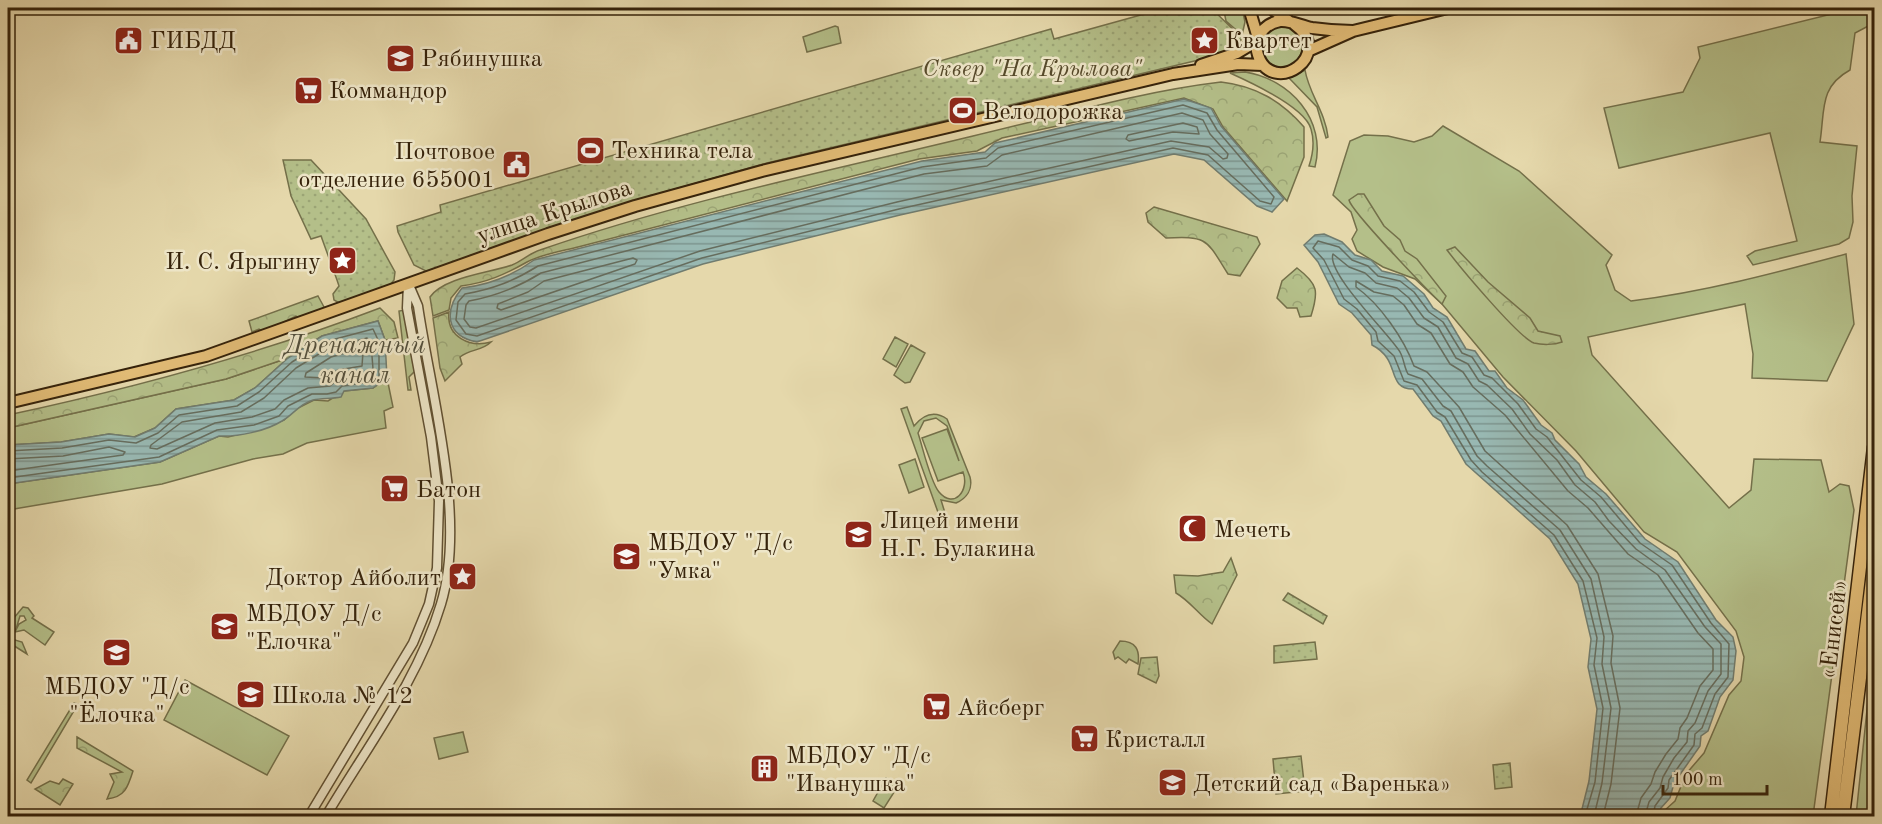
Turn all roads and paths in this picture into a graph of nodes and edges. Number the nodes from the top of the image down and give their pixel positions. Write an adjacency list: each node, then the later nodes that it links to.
1 (1250, 8): 6 (main road)
2 (1271, 8): 4 (main road)
3 (1448, 8): 5 (main road, улица Крылова)
4 (1292, 23): 5 (main road); 6 (main road); 7 (main road)
5 (1353, 31): 7 (main road, улица Крылова)
6 (1258, 39): 8 (main road); 9 (main road)
7 (1308, 51): 8 (main road, улица Крылова)
8 (1265, 66): 9 (main road, улица Крылова)
9 (1173, 74): 10 (main road, улица Крылова)
10 (408, 284): 11 (main road, улица Крылова); 14 (street); 15 (street)
11 (8, 403)
12 (1875, 447): 16 (highway, «Енисей»)
13 (1875, 564): 17 (highway, «Енисей»)
14 (309, 816)
15 (326, 816)
16 (1831, 816)
17 (1843, 816)

